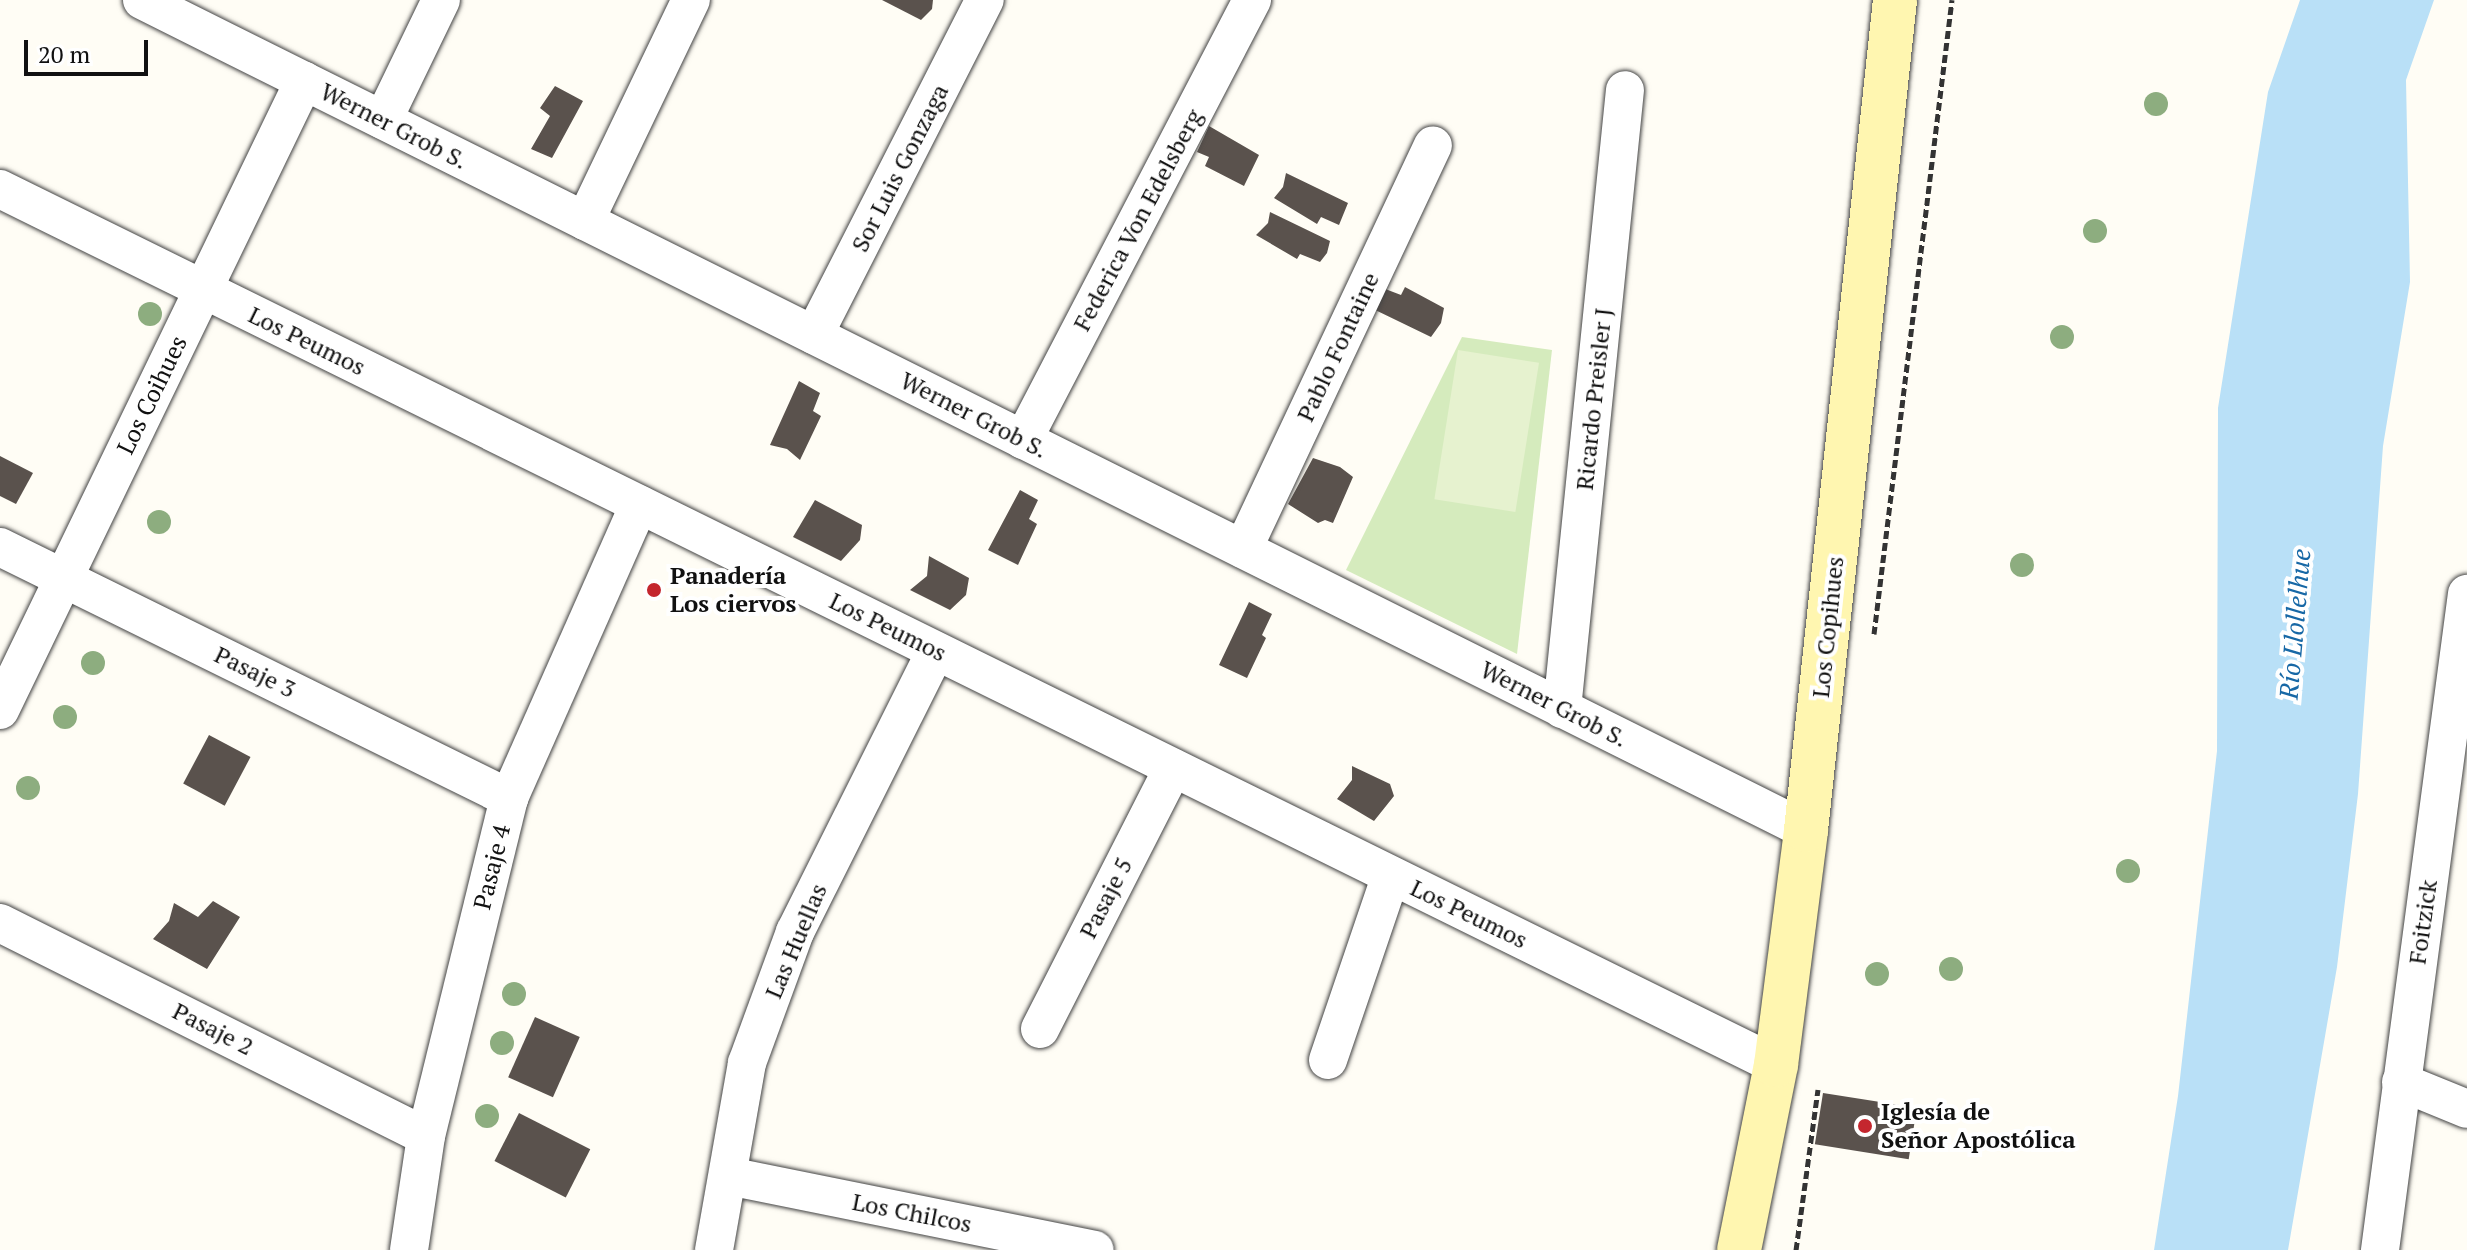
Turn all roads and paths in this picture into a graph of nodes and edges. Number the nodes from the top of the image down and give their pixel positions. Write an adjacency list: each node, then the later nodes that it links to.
1 (441, 0): 10 (street)
2 (691, 0): 13 (street)
3 (985, 0): 15 (street, Sor Luis Gonzaga)
4 (1252, 0): 16 (street, Federica Von Edelsberg)
5 (1895, 0): 28 (main road, Los Copihues)
6 (1952, 0): 22 (path)
7 (164, 5): 8 (street, Werner Grob S.)
8 (304, 81): 10 (street, Werner Grob S.); 14 (street, Los Coihues)
9 (1625, 90): 24 (street, Ricardo Preisler J)
10 (383, 120): 13 (street, Werner Grob S.)
11 (1433, 145): 19 (street, Pablo Fontaine)
12 (0, 189): 14 (street, Los Peumos)
13 (585, 221): 15 (street, Werner Grob S.)
14 (203, 289): 17 (street, Los Peumos); 20 (street, Los Coihues)
15 (814, 335): 16 (street, Werner Grob S.)
16 (1023, 440): 19 (street, Werner Grob S.)
17 (639, 504): 23 (street, Los Peumos); 27 (street, Pasaje 4)
18 (0, 547): 20 (street, Pasaje 3)
19 (1243, 549): 24 (street, Werner Grob S.)
20 (64, 578): 25 (street, Los Coihues); 27 (street, Pasaje 3)
21 (2467, 594): 35 (street, Foitzick)
22 (1873, 642)
23 (936, 651): 26 (street, Los Peumos); 38 (street, Las Huellas)
24 (1562, 709): 28 (street, Werner Grob S.)
25 (0, 710)
26 (1173, 768): 29 (street, Los Peumos); 31 (street, Pasaje 5)
27 (509, 798): 37 (street, Pasaje 4)
28 (1806, 830): 33 (main road, Los Copihues)
29 (1391, 875): 32 (street); 33 (street, Los Peumos)
30 (0, 923): 37 (street, Pasaje 2)
31 (1040, 1029)
32 (1328, 1060)
33 (1776, 1065): 42 (main road, Los Copihues)
34 (1820, 1077): 43 (path)
35 (2401, 1082): 36 (street); 44 (street, Foitzick)
36 (2467, 1109)
37 (426, 1136): 39 (street, Pasaje 4)
38 (728, 1176): 40 (street, Las Huellas); 41 (street, Los Chilcos)
39 (409, 1250)
40 (714, 1250)
41 (1095, 1250)
42 (1739, 1250)
43 (1796, 1250)
44 (2380, 1250)

